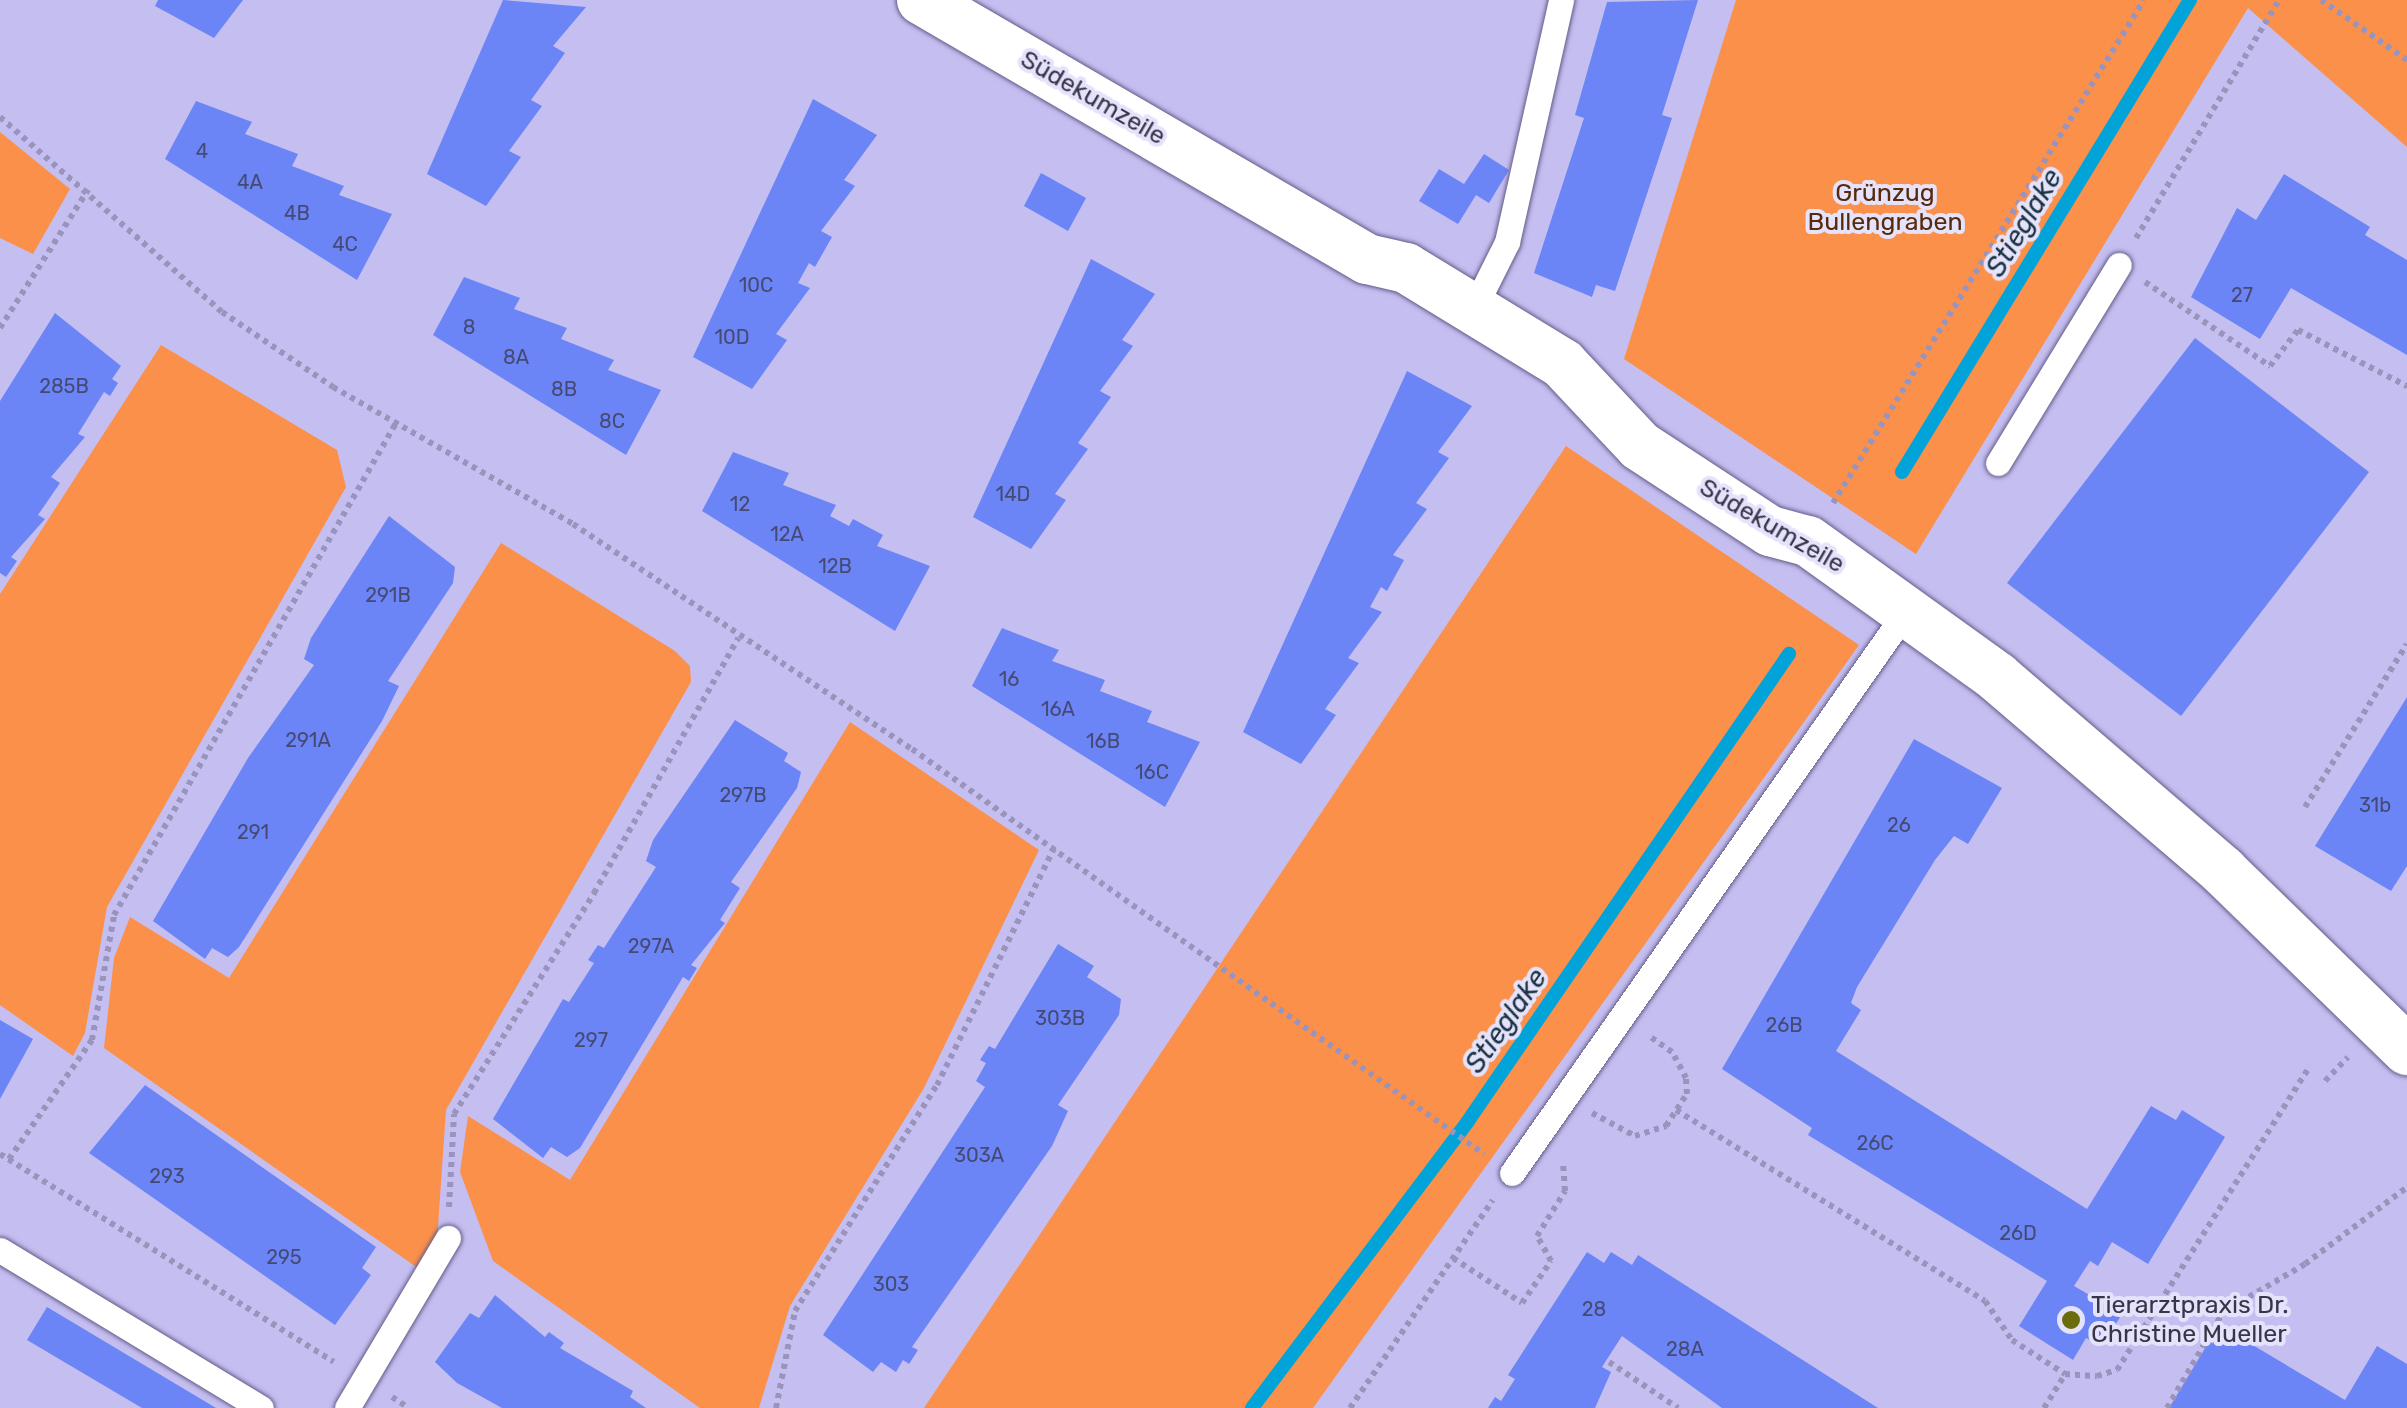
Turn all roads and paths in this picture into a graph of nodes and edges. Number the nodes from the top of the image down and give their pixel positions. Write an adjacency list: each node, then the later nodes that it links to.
1 (1561, 0): 10 (lane)
2 (2144, 0): 15 (path)
3 (2279, 0): 9 (path)
4 (2321, 0): 6 (path)
5 (935, 3): 10 (street, Südekumzeile)
6 (2407, 60)
7 (0, 117): 8 (path)
8 (88, 190): 11 (path); 13 (path)
9 (2119, 265): 12 (path); 14 (lane)
10 (1474, 308): 15 (street, Südekumzeile)
11 (0, 328)
12 (2407, 386)
13 (396, 423): 17 (path); 30 (path)
14 (1998, 463)
15 (1808, 542): 16 (street, Südekumzeile)
16 (1907, 610): 21 (lane); 22 (street, Südekumzeile)
17 (738, 638): 20 (path); 33 (path)
18 (2407, 644): 19 (path)
19 (2306, 807)
20 (1054, 848): 31 (path); 42 (path)
21 (1622, 1017): 24 (lane); 25 (path)
22 (2407, 1050)
23 (2310, 1066): 37 (path)
24 (1567, 1095): 26 (path); 31 (lane)
25 (1676, 1110): 26 (path); 37 (path)
26 (1594, 1114): 27 (path)
27 (1586, 1128)
28 (0, 1154): 30 (path)
29 (1570, 1154): 35 (path)
30 (9, 1159): 38 (path)
31 (1504, 1167): 35 (path)
32 (2407, 1187): 46 (path)
33 (448, 1238): 38 (lane)
34 (0, 1250): 39 (lane)
35 (1453, 1258): 43 (path)
36 (1609, 1362): 44 (path)
37 (2066, 1374): 45 (path)
38 (364, 1380): 40 (lane); 41 (path)
39 (261, 1408)
40 (347, 1408)
41 (409, 1408)
42 (776, 1408)
43 (1350, 1408)
44 (1678, 1408)
45 (2044, 1408)
46 (2167, 1408)

